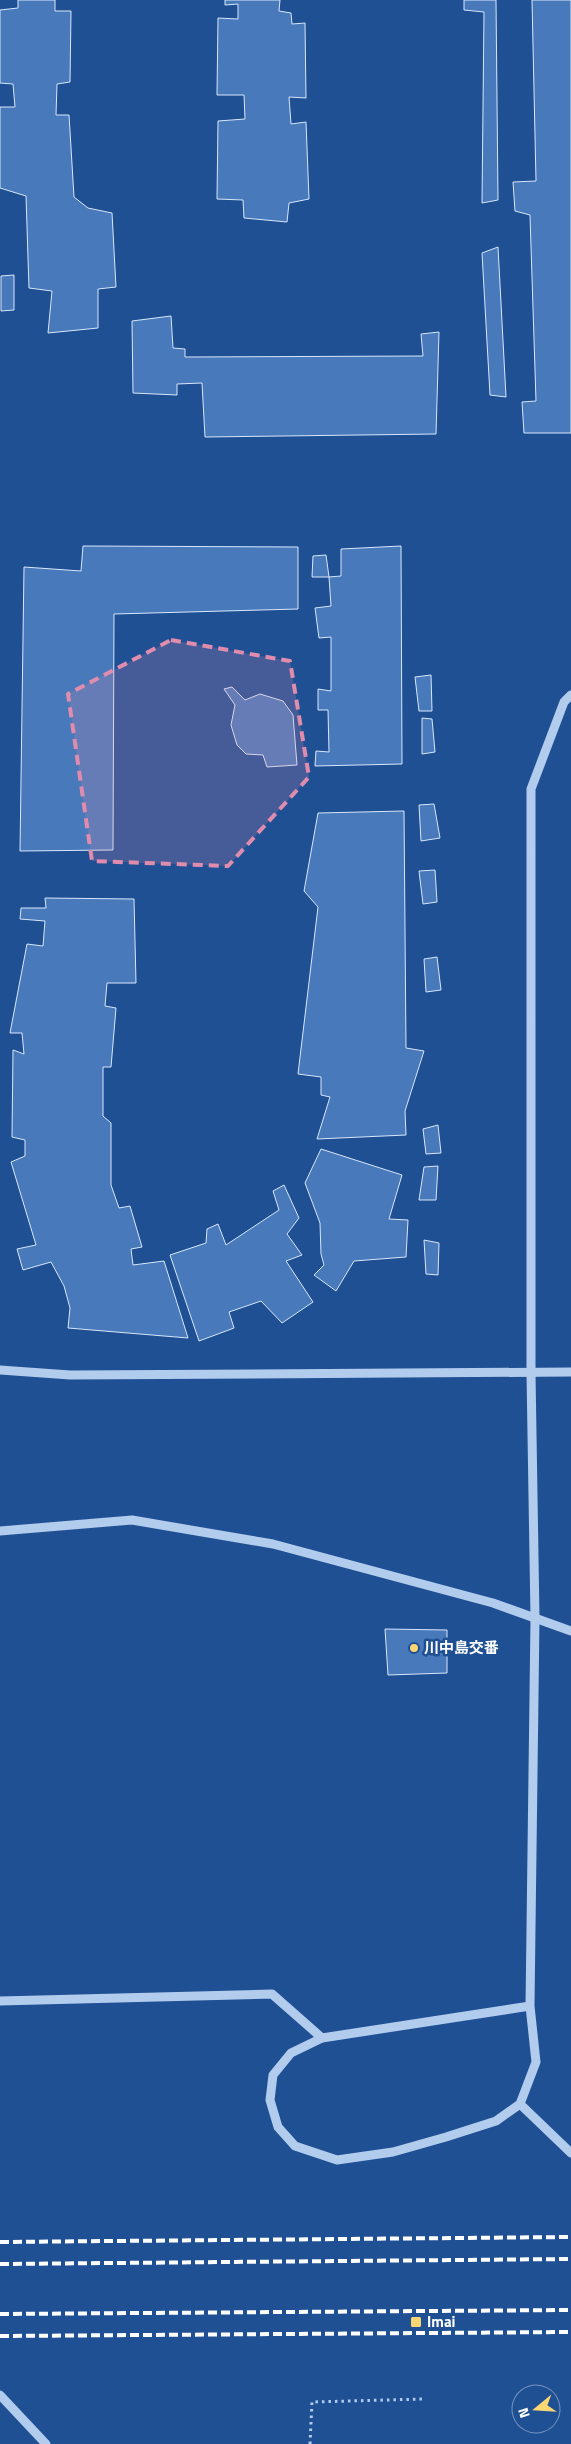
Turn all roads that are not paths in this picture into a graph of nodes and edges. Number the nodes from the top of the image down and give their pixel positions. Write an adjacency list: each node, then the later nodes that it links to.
1 (571, 695): 4 (street)
2 (0, 1370): 4 (street)
3 (571, 1372): 4 (street)
4 (531, 1373): 6 (street)
5 (0, 1531): 6 (street)
6 (535, 1618): 7 (street); 9 (street)
7 (571, 1631)
8 (0, 2001): 10 (street)
9 (530, 2006): 10 (street); 11 (street)
10 (322, 2038): 11 (street)
11 (520, 2104): 12 (street)
12 (571, 2153)
13 (0, 2395): 14 (street)
14 (46, 2444)

